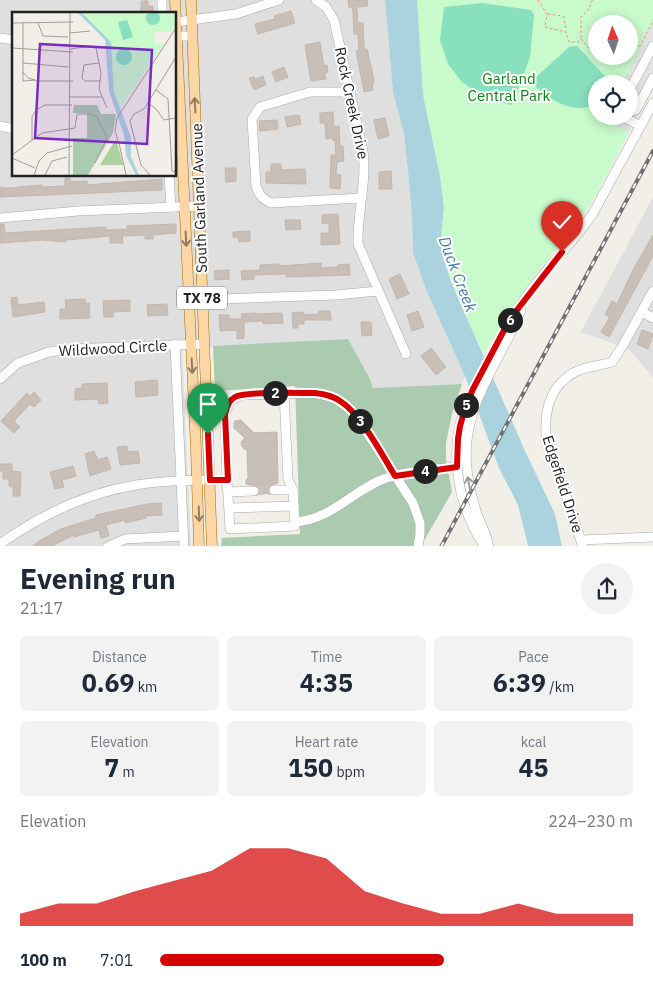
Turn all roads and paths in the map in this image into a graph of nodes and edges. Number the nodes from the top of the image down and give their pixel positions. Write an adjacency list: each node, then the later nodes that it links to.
1 (190, 0): 7 (main road, South Garland Avenue / TX 78)
2 (279, 0): 7 (street)
3 (316, 0): 19 (street, Rock Creek Drive)
4 (538, 0): 6 (path)
5 (593, 0): 13 (path)
6 (547, 14): 10 (path); 10 (path)
7 (191, 20): 9 (street); 12 (main road, South Garland Avenue / TX 78)
8 (653, 21): 14 (path)
9 (176, 22): 11 (main road, South Garland Avenue / TX 78)
10 (566, 32): 13 (path)
11 (176, 36): 12 (street); 27 (main road, South Garland Avenue / TX 78)
12 (192, 36): 26 (main road, South Garland Avenue / TX 78, one-way to 12)
13 (581, 39): 16 (path)
14 (638, 46)
15 (653, 46): 17 (street)
16 (588, 47)
17 (638, 75)
18 (653, 78): 21 (street)
19 (350, 92): 25 (street, Rock Creek Drive); 25 (street)
20 (653, 103): 23 (street)
21 (638, 106)
22 (638, 124): 23 (street)
23 (641, 126): 36 (street)
24 (169, 176): 28 (street)
25 (362, 198): 30 (street, Rock Creek Drive)
26 (200, 206): 27 (street); 32 (main road, South Garland Avenue / TX 78)
27 (184, 207): 28 (street); 33 (main road, South Garland Avenue / TX 78, one-way to 33)
28 (171, 208): 29 (street)
29 (0, 218)
30 (378, 291): 32 (street); 40 (street, Rock Creek Drive)
31 (653, 291): 34 (street, Edgefield Drive)
32 (202, 299): 33 (street); 39 (main road, South Garland Avenue / TX 78)
33 (188, 300): 38 (main road, South Garland Avenue / TX 78)
34 (642, 312): 35 (street); 58 (street, Edgefield Drive)
35 (653, 318)
36 (502, 342): 43 (street); 67 (street, one-way to 36)
37 (176, 344): 38 (street, Wildwood Circle); 41 (street, Wildwood Circle); 48 (street)
38 (190, 344): 39 (street, Wildwood Circle); 45 (main road, South Garland Avenue / TX 78, one-way to 45)
39 (204, 344): 46 (main road, South Garland Avenue / TX 78)
40 (406, 354)
41 (0, 379)
42 (284, 393): 44 (street); 47 (street); 50 (street)
43 (457, 467): 44 (street); 66 (street)
44 (395, 476): 55 (street); 65 (street)
45 (198, 480): 46 (street); 48 (street); 63 (main road, South Garland Avenue / TX 78, one-way to 63)
46 (210, 480): 47 (street); 64 (main road, South Garland Avenue / TX 78)
47 (228, 480): 52 (street)
48 (181, 481): 56 (street); 60 (street)
49 (274, 490): 50 (street)
50 (293, 490): 53 (street)
51 (254, 491): 52 (street)
52 (228, 492): 54 (street)
53 (294, 506): 54 (street); 55 (street)
54 (229, 508): 55 (street)
55 (295, 522)
56 (183, 536): 61 (street); 62 (street)
57 (653, 537): 59 (street)
58 (582, 543): 59 (street)
59 (593, 543)
60 (0, 544)
61 (107, 546)
62 (184, 546)
63 (199, 546)
64 (212, 546)
65 (418, 546)
66 (485, 546)
67 (489, 546)

